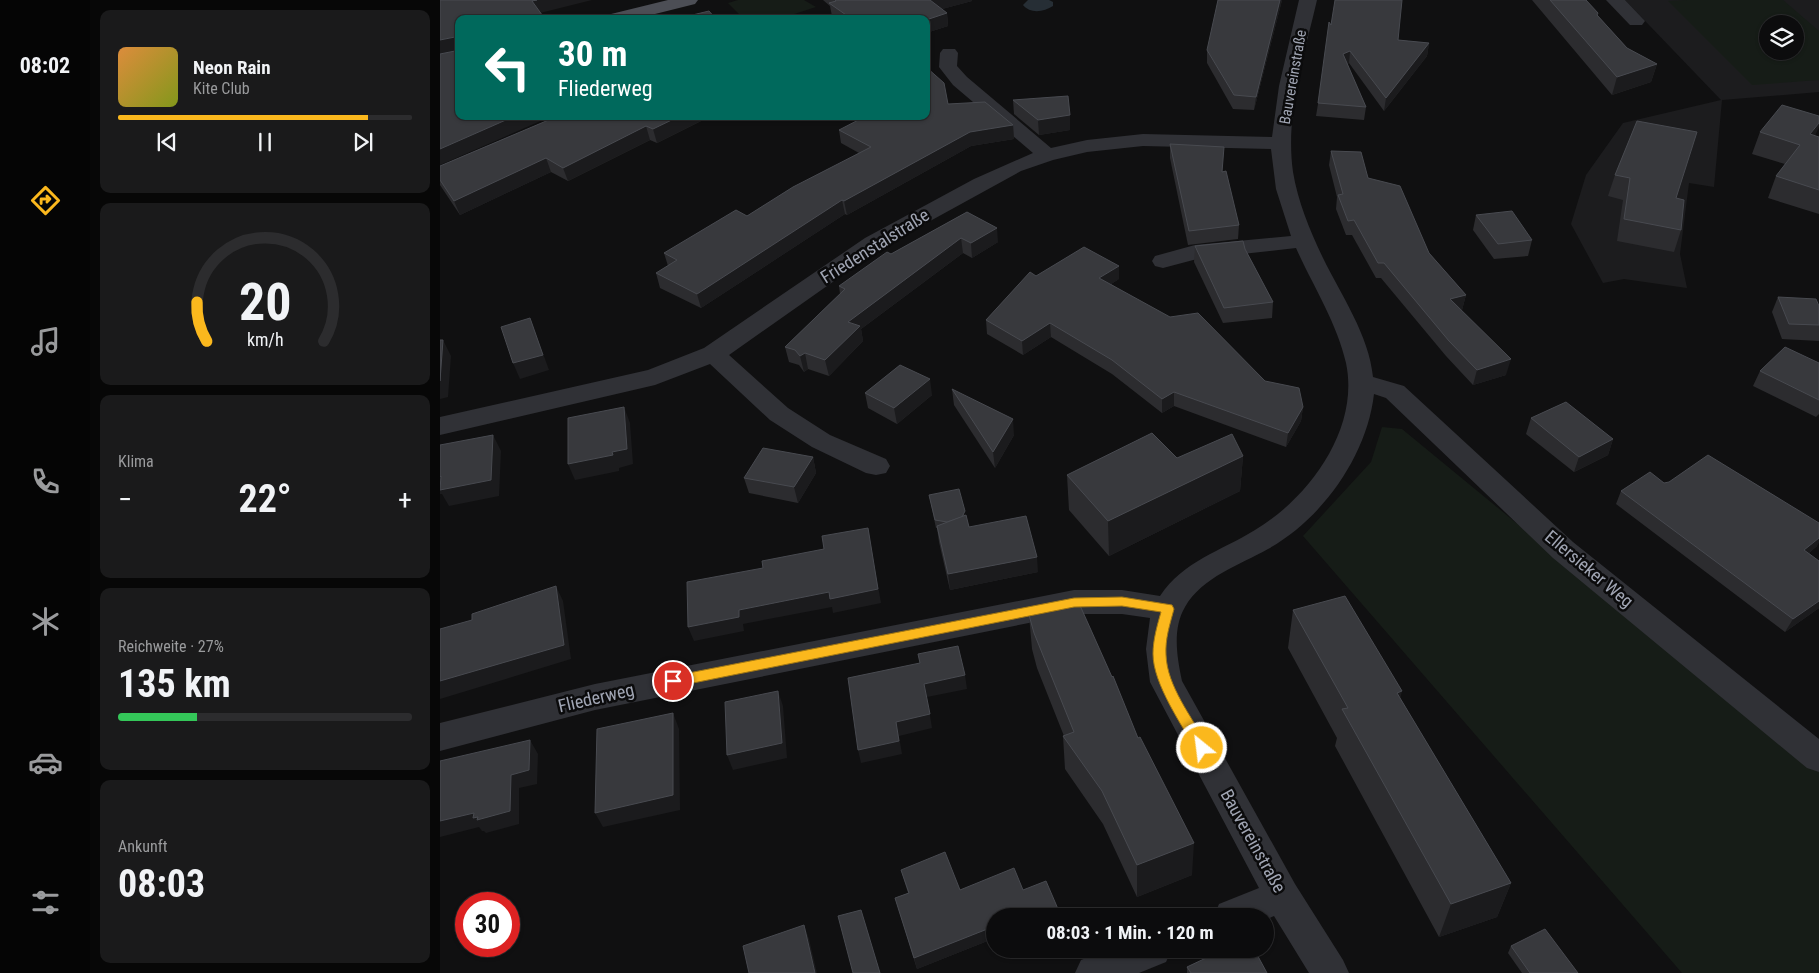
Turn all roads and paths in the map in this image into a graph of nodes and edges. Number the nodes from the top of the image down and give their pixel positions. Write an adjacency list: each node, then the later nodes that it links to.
1 (689, 0): 4 (main road)
2 (1308, 0): 7 (street, Bauvereinstraße)
3 (1614, 0): 5 (street)
4 (629, 15)
5 (1636, 21)
6 (949, 53): 8 (street)
7 (1283, 143): 8 (street, Friedenstalstraße); 9 (street, Bauvereinstraße)
8 (1047, 155): 11 (street, Friedenstalstraße)
9 (1304, 241): 10 (street); 12 (street, Bauvereinstraße)
10 (1163, 261)
11 (713, 354): 13 (street, Friedenstalstraße); 14 (street)
12 (1362, 382): 15 (street, Bauvereinstraße); 17 (street, Ellersieker Weg)
13 (440, 426)
14 (876, 466)
15 (1168, 609): 16 (street, Fliederweg); 18 (street, Bauvereinstraße)
16 (440, 737)
17 (1819, 758)
18 (1282, 896): 19 (street); 22 (street, Bauvereinstraße)
19 (1252, 908)
20 (1131, 958): 21 (street)
21 (1094, 973)
22 (1330, 973)

